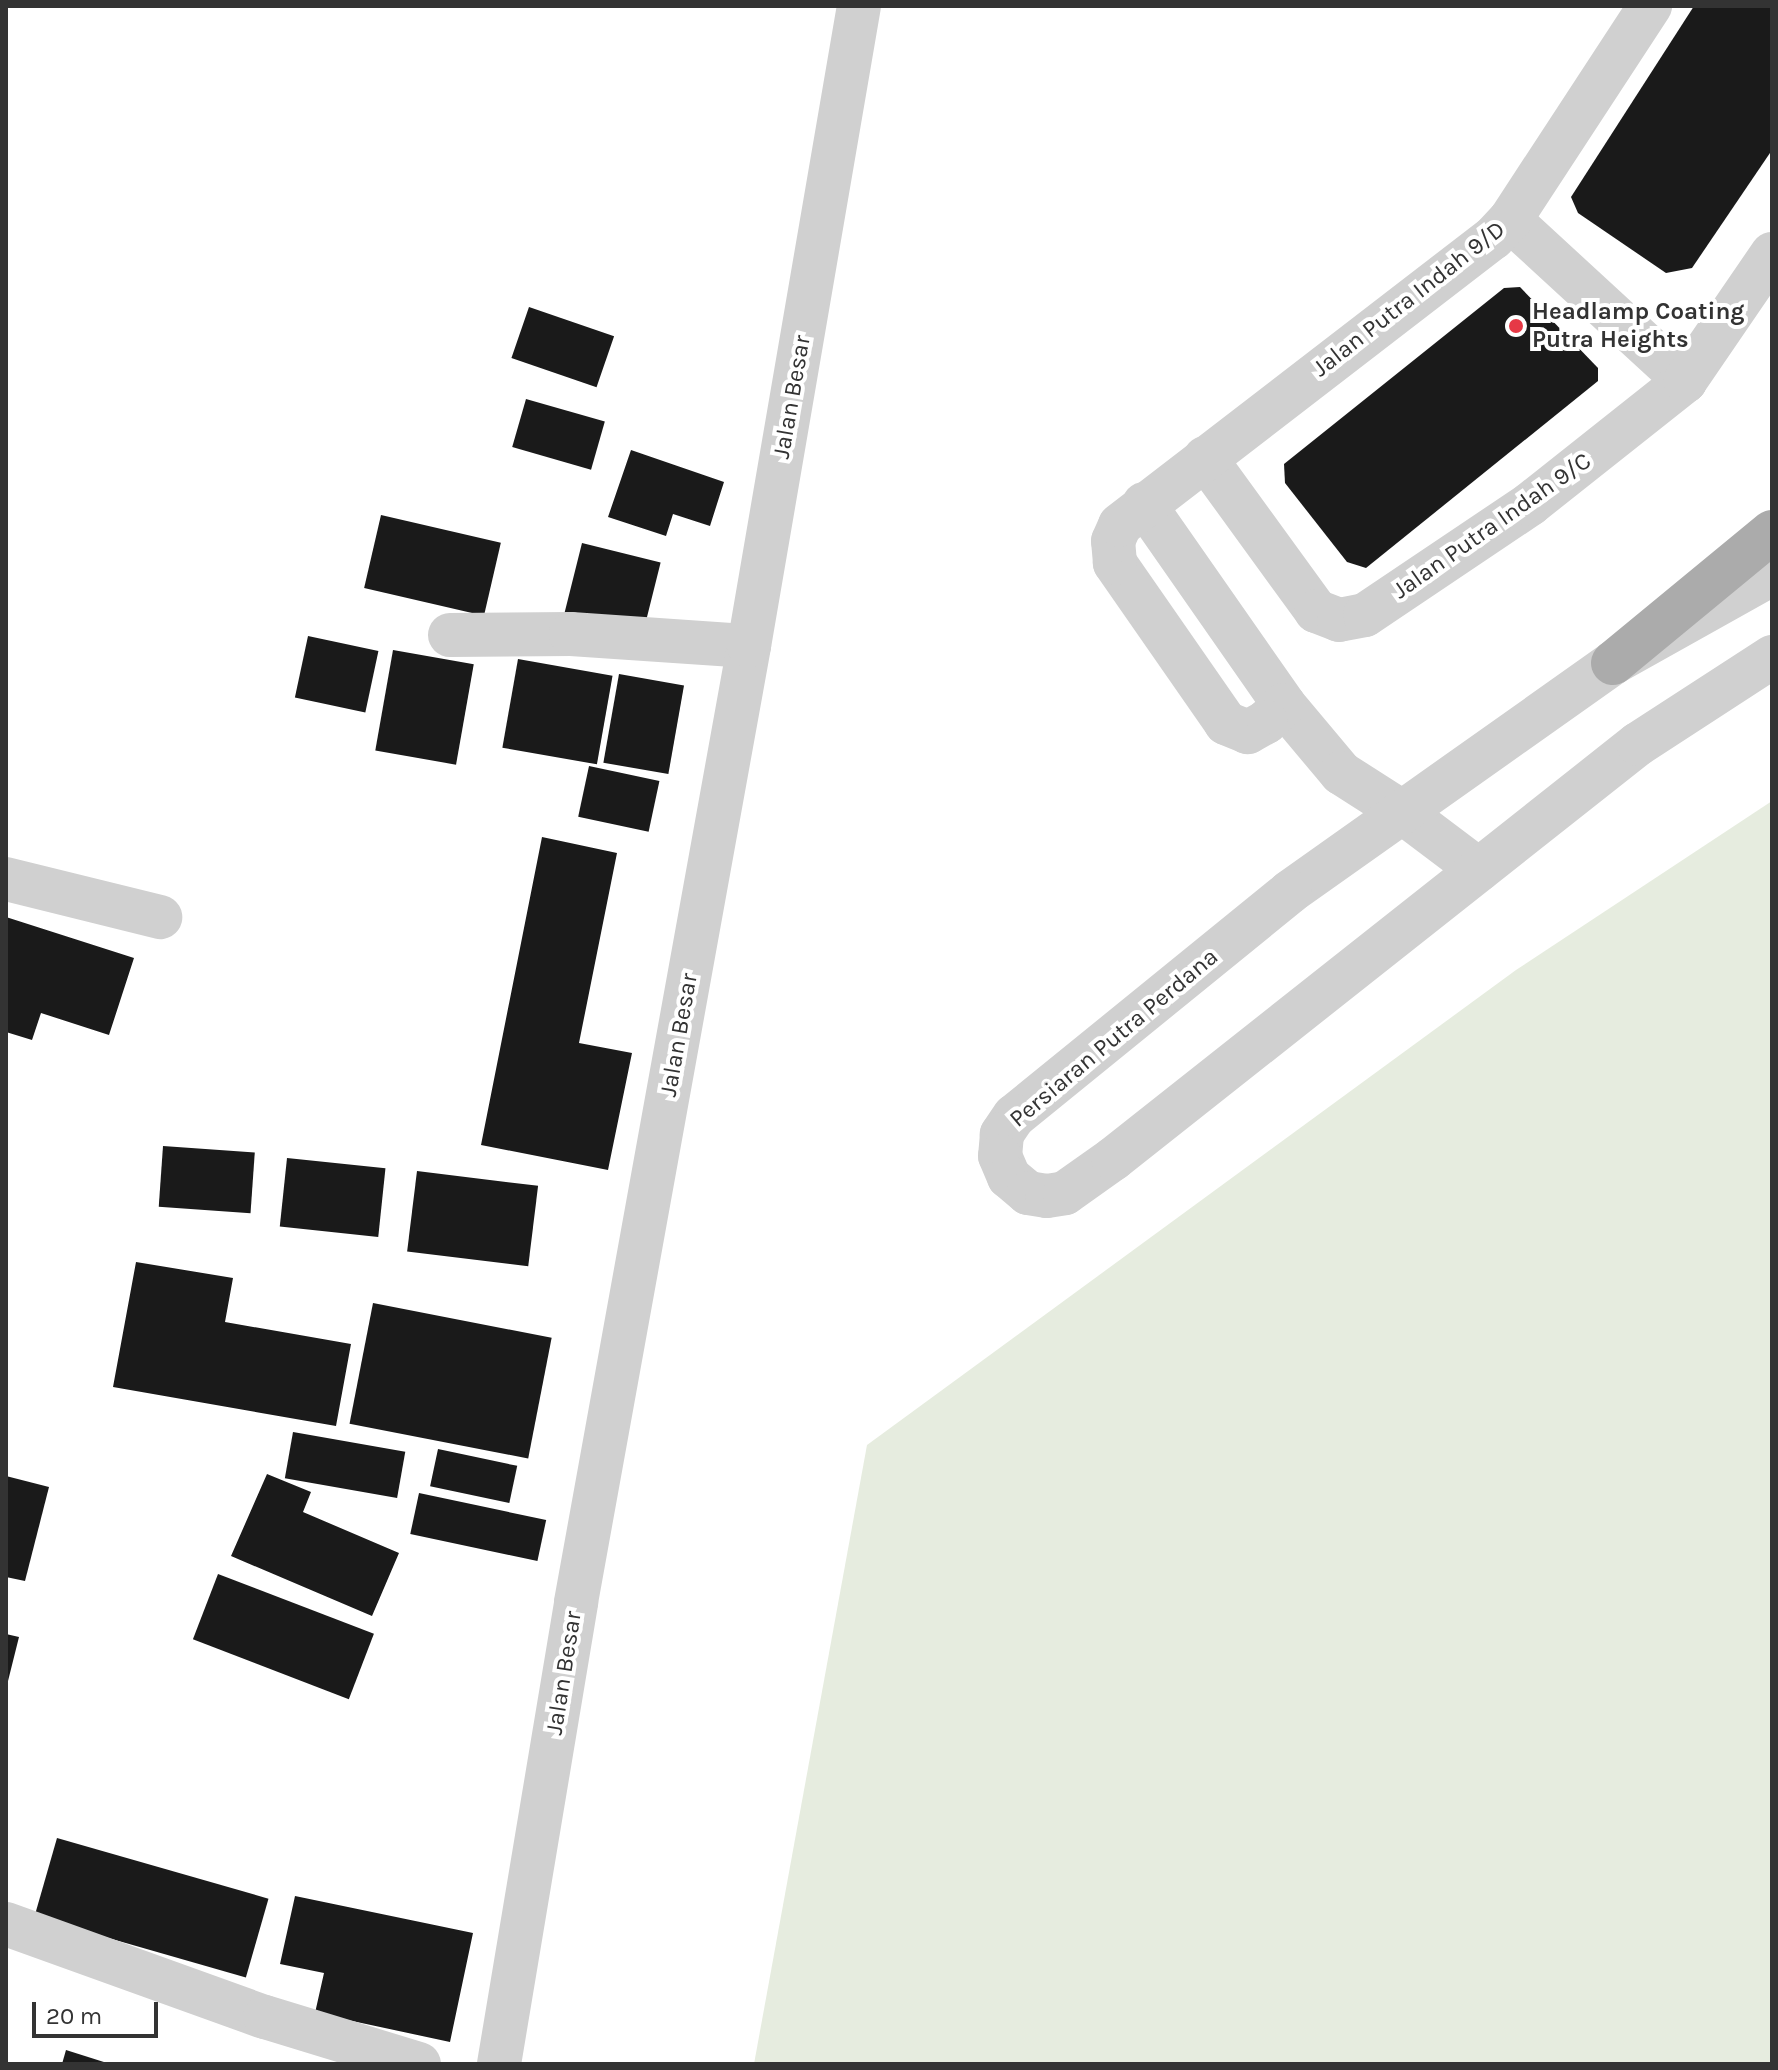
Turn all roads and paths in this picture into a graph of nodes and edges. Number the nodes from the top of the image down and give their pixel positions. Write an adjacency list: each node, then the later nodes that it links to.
1 (859, 6): 11 (street, Jalan Besar)
2 (1650, 6): 3 (street, Jalan Putra Indah 9/D)
3 (1510, 220): 5 (street); 6 (street, Jalan Putra Indah 9/D)
4 (1772, 254): 5 (street, Jalan Putra Indah 9/C)
5 (1685, 381): 6 (street, Jalan Putra Indah 9/C)
6 (1205, 458): 7 (street, Jalan Putra Indah 9/D)
7 (1144, 504): 14 (street); 14 (street, Jalan Putra Indah 9/D)
8 (1772, 532): 13 (main road)
9 (1772, 574): 13 (street, Persiaran Putra Perdana)
10 (450, 635): 11 (street)
11 (749, 646): 21 (street, Jalan Besar)
12 (1772, 657): 16 (street, Persiaran Putra Perdana)
13 (1613, 663): 15 (street, Persiaran Putra Perdana)
14 (1284, 705): 15 (street)
15 (1402, 812): 16 (street); 16 (street, Persiaran Putra Perdana)
16 (1479, 870)
17 (6, 879): 18 (street)
18 (160, 917)
19 (6, 1924): 20 (street)
20 (419, 2064)
21 (499, 2064)

